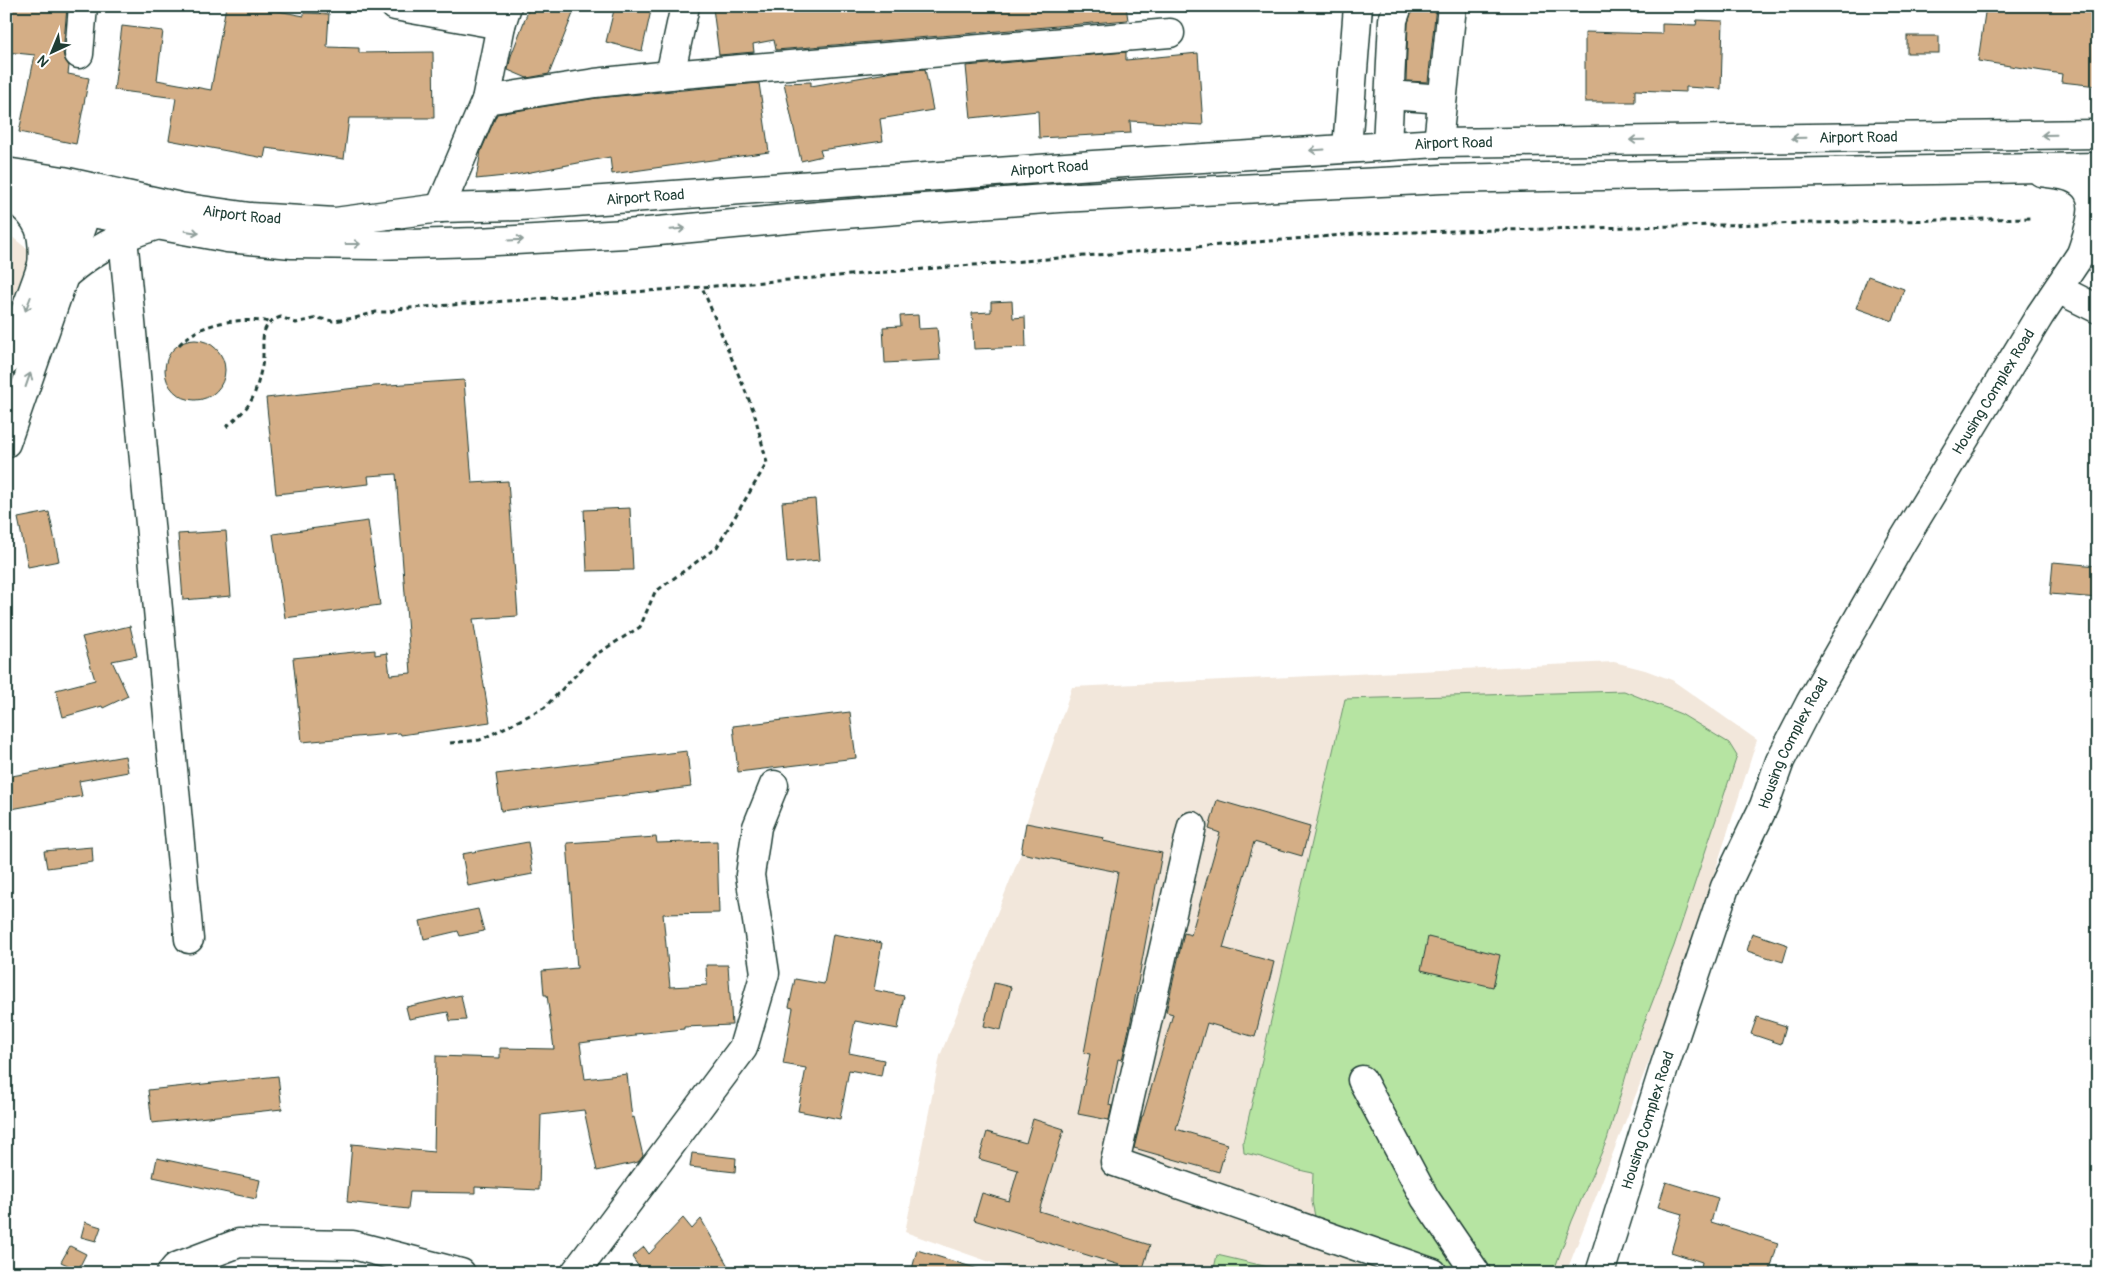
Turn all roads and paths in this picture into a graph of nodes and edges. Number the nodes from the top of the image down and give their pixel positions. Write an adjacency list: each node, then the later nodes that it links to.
1 (83, 6): 9 (street)
2 (395, 6): 7 (street)
3 (685, 6): 10 (street)
4 (1358, 6): 18 (street)
5 (1398, 6): 11 (street)
6 (1452, 6): 12 (street)
7 (504, 16): 13 (street)
8 (1170, 33): 10 (street)
9 (80, 54)
10 (670, 74): 13 (street)
11 (1390, 95): 12 (street); 17 (street)
12 (1442, 99): 16 (street)
13 (486, 100): 25 (street)
14 (2098, 134): 15 (street, Airport Road, one-way to 15)
15 (1544, 141): 16 (street, Airport Road); 21 (street)
16 (1438, 143): 17 (street, Airport Road)
17 (1387, 146): 18 (street, Airport Road)
18 (1347, 148): 25 (street, Airport Road, one-way to 25)
19 (2098, 167): 20 (street, Airport Road)
20 (2020, 168): 21 (street, Airport Road); 30 (street, Housing Complex Road)
21 (1548, 176): 27 (street, Airport Road, one-way to 21)
22 (8, 189): 23 (street, Airport Road); 31 (street)
23 (61, 194): 24 (street, Airport Road); 31 (street)
24 (89, 200): 25 (street, Airport Road); 27 (street, Airport Road); 31 (street)
25 (440, 208)
26 (2030, 218): 32 (path)
27 (155, 226): 29 (street)
28 (2098, 235): 30 (street, Housing Complex Road)
29 (123, 237): 31 (street); 43 (street)
30 (2079, 257): 33 (street, Housing Complex Road)
31 (54, 271): 37 (street, one-way to 37); 39 (street, one-way to 31)
32 (702, 287): 35 (path); 40 (path)
33 (2058, 289): 34 (street); 50 (street, Housing Complex Road)
34 (2098, 308)
35 (269, 324): 36 (path); 38 (path)
36 (179, 344)
37 (6, 361)
38 (226, 427)
39 (6, 443)
40 (450, 742)
41 (774, 785): 47 (street)
42 (1192, 826): 48 (street)
43 (189, 939)
44 (1362, 1080): 49 (street)
45 (171, 1273): 46 (street)
46 (461, 1273)
47 (575, 1273)
48 (1433, 1273)
49 (1476, 1273)
50 (1600, 1273)

